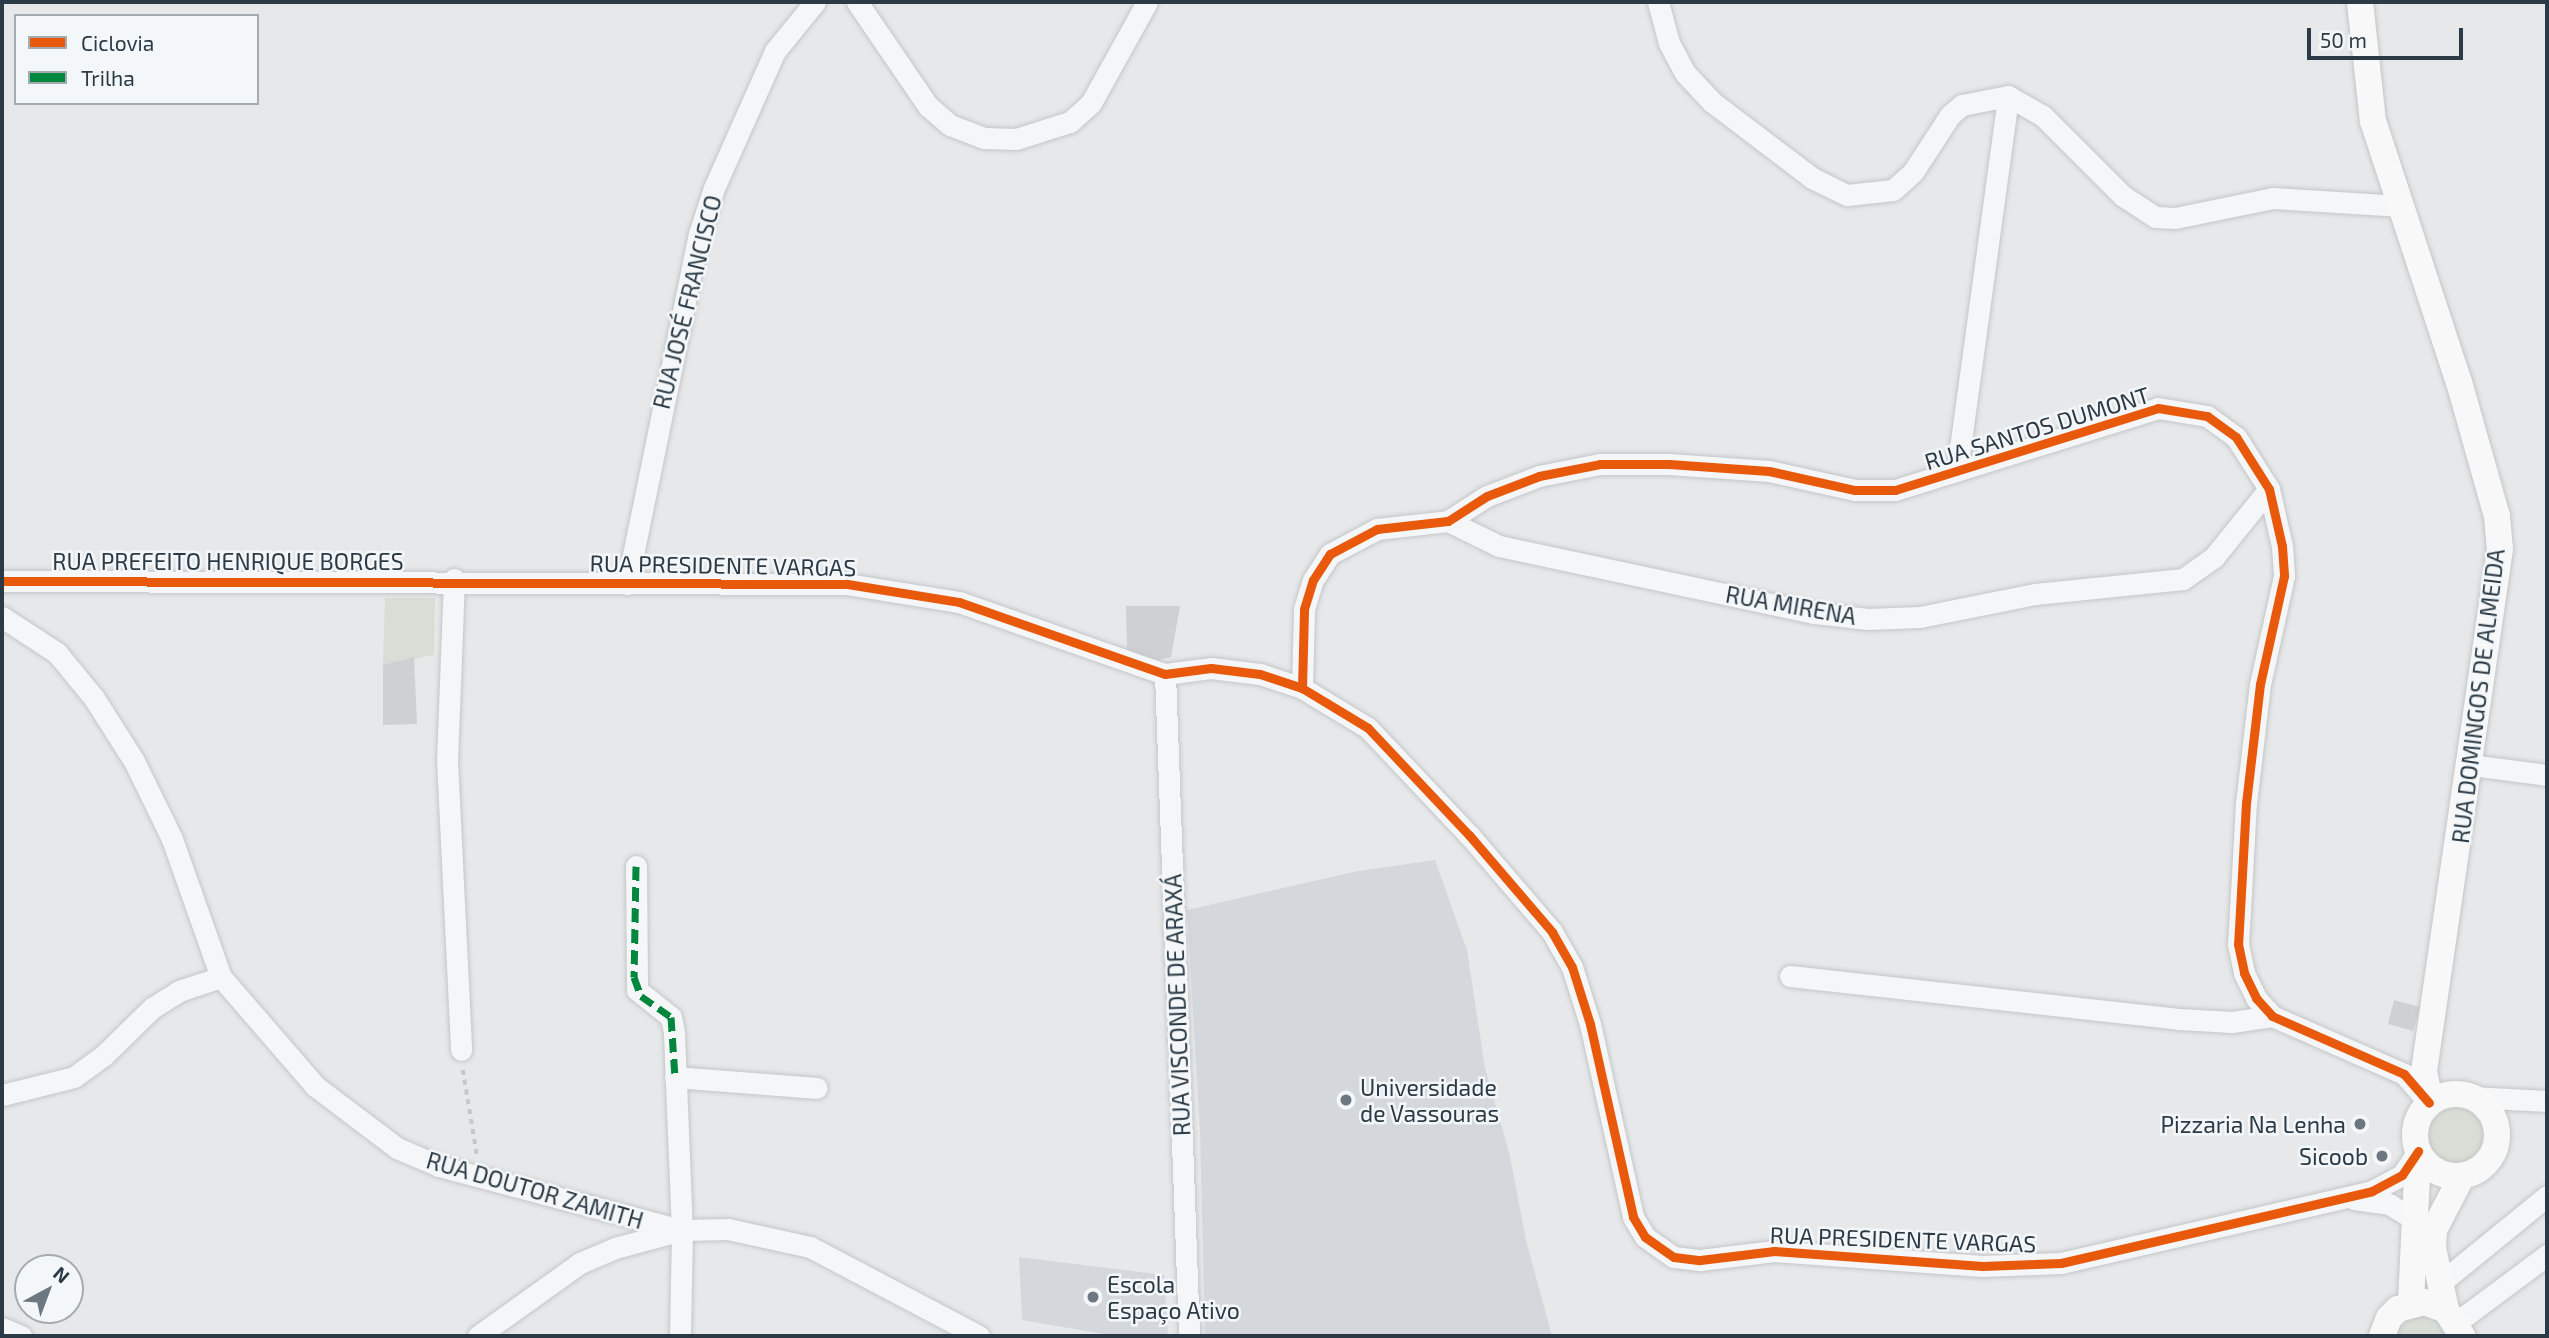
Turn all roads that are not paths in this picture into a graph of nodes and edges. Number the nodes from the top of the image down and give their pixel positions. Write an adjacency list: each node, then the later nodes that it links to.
1 (815, 2): 13 (street, RUA JOSÉ FRANCISCO)
2 (857, 2): 3 (street)
3 (1147, 2)
4 (1658, 2): 6 (street)
5 (2360, 2): 7 (main road, RUA DOMINGOS DE ALMEIDA)
6 (2008, 96): 7 (street); 8 (street)
7 (2401, 206): 17 (main road, RUA DOMINGOS DE ALMEIDA)
8 (1957, 470): 9 (street, RUA SANTOS DUMONT); 10 (street, RUA SANTOS DUMONT)
9 (2269, 489): 10 (street, RUA MIRENA); 22 (street, RUA SANTOS DUMONT)
10 (1448, 521): 16 (street, RUA SANTOS DUMONT)
11 (454, 579): 12 (street, RUA PREFEITO HENRIQUE BORGES); 13 (street, RUA PRESIDENTE VARGAS); 23 (street)
12 (2, 581)
13 (627, 584): 15 (street, RUA PRESIDENTE VARGAS)
14 (2, 617): 21 (street, RUA DOUTOR ZAMITH)
15 (1166, 674): 16 (street, RUA PRESIDENTE VARGAS); 46 (street, RUA VISCONDE DE ARAXÁ)
16 (1302, 688): 34 (street, RUA PRESIDENTE VARGAS)
17 (2470, 765): 18 (street); 24 (main road, RUA DOMINGOS DE ALMEIDA)
18 (2547, 775)
19 (636, 866): 25 (street)
20 (1790, 976): 22 (street)
21 (221, 977): 27 (street); 36 (street, RUA DOUTOR ZAMITH)
22 (2272, 1016): 24 (street)
23 (461, 1050)
24 (2414, 1073): 28 (main road); 30 (main road, RUA DOMINGOS DE ALMEIDA)
25 (675, 1077): 26 (street); 36 (street)
26 (817, 1088)
27 (2, 1095)
28 (2469, 1096): 29 (street); 30 (main road); 32 (main road)
29 (2547, 1101)
30 (2430, 1103): 31 (main road)
31 (2418, 1151): 32 (main road); 34 (street, RUA PRESIDENTE VARGAS); 35 (main road)
32 (2462, 1176): 38 (main road)
33 (2547, 1196): 38 (street)
34 (2342, 1198): 35 (street, RUA PRESIDENTE VARGAS)
35 (2414, 1219): 39 (main road)
36 (682, 1230): 43 (street); 44 (street); 45 (street)
37 (2547, 1255): 40 (street)
38 (2439, 1284): 40 (main road)
39 (2411, 1303): 40 (main road); 47 (main road)
40 (2455, 1323)
41 (2, 1328): 42 (street)
42 (21, 1336)
43 (478, 1336)
44 (680, 1336)
45 (979, 1336)
46 (1189, 1336)
47 (2382, 1336)

